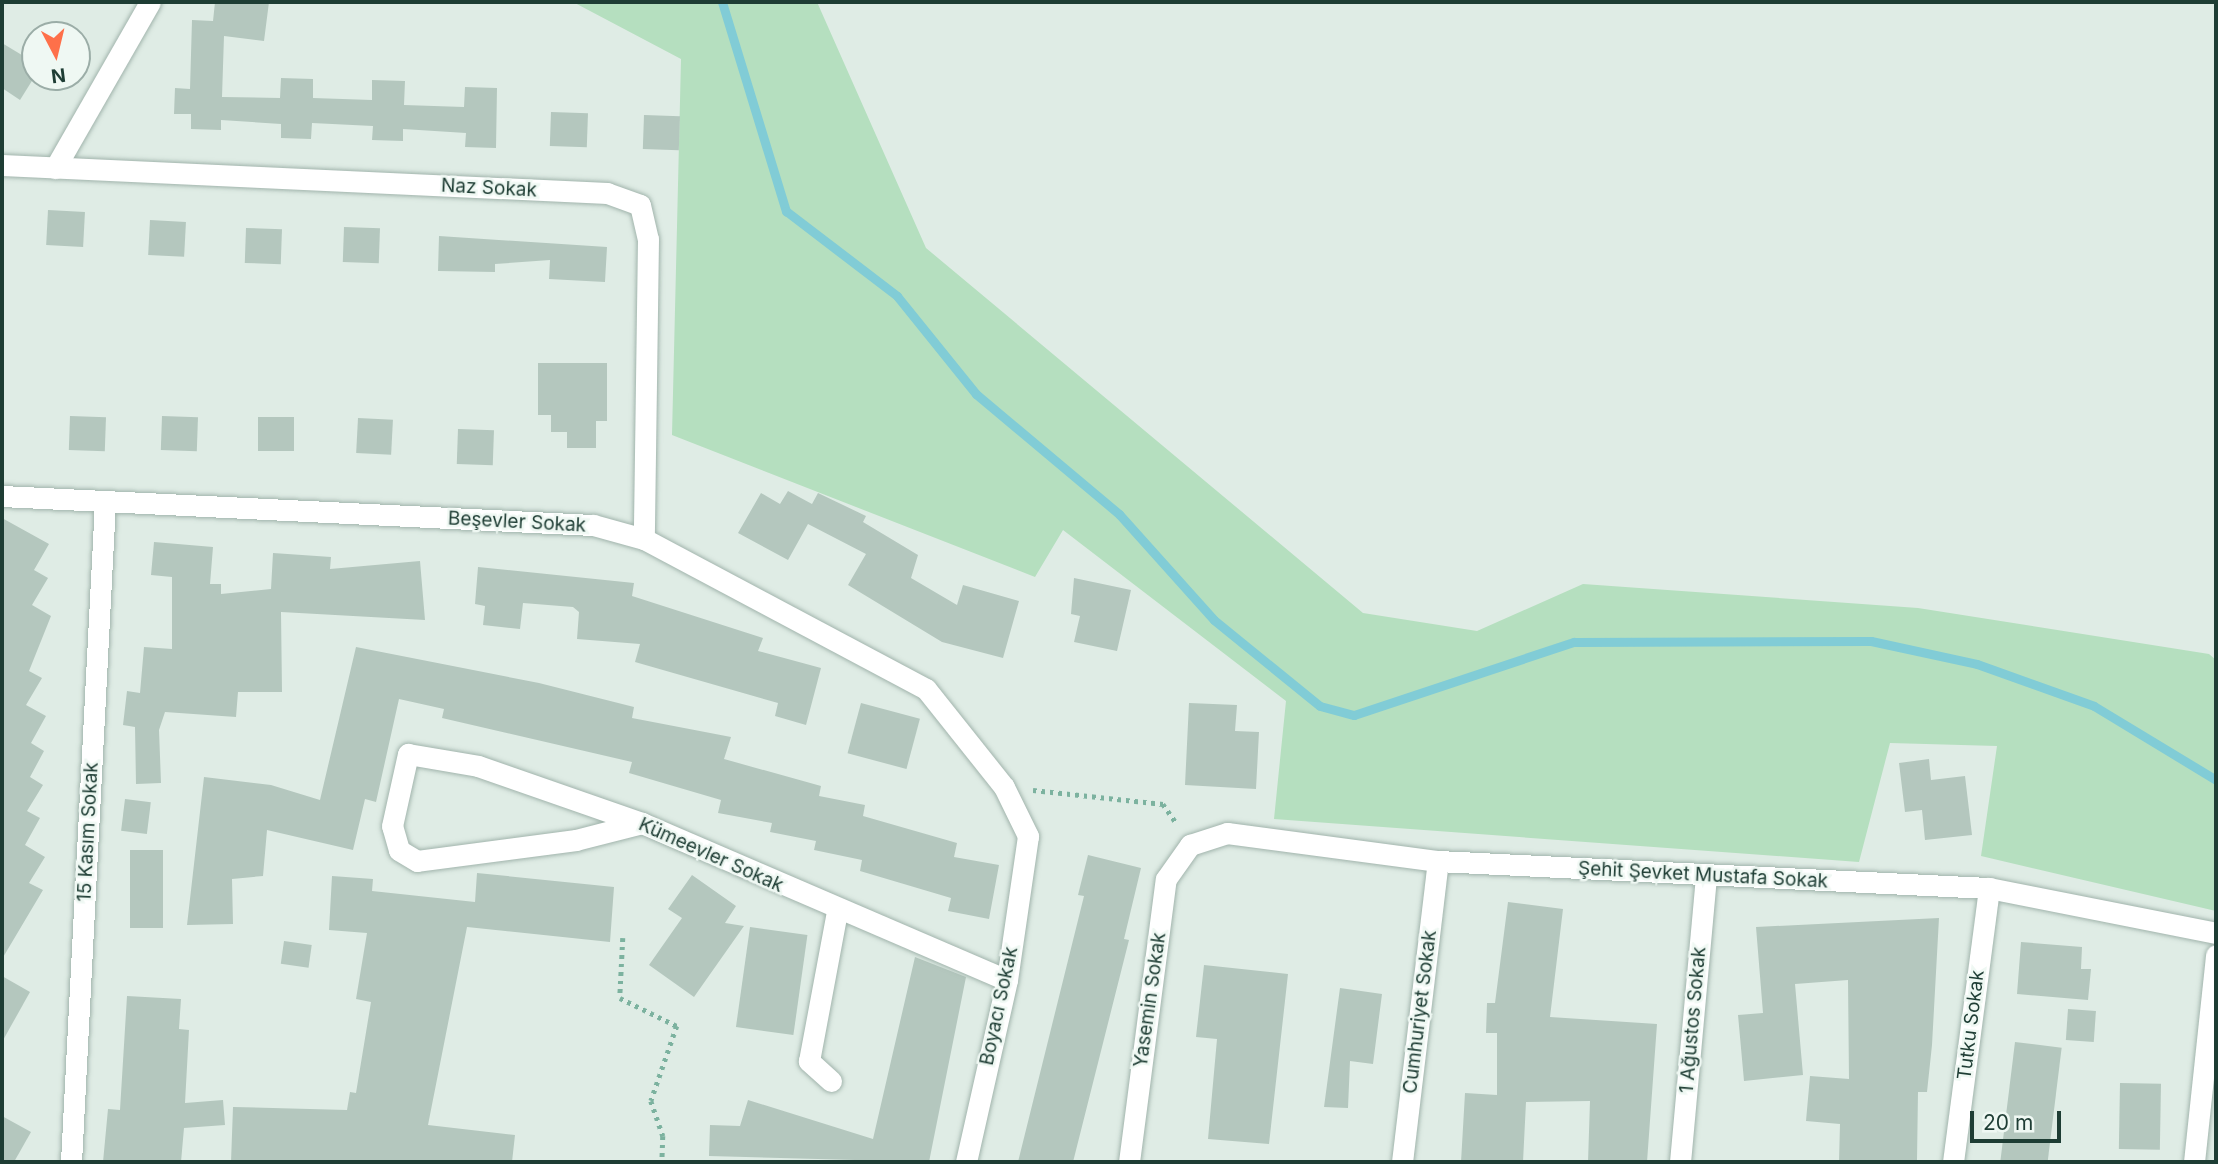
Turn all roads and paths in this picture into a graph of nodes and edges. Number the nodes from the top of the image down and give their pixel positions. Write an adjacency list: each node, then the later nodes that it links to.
1 (150, 2): 3 (street)
2 (2, 165): 3 (street, Naz Sokak)
3 (55, 168): 6 (street, Naz Sokak)
4 (2, 496): 5 (street, Beşevler Sokak)
5 (105, 502): 6 (street, Beşevler Sokak); 20 (street, 15 Kasım Sokak)
6 (644, 539): 7 (street, Beşevler Sokak)
7 (1004, 787): 9 (path); 10 (street, Beşevler Sokak)
8 (642, 823): 8 (street, Kümeevler Sokak); 14 (street, Kümeevler Sokak)
9 (1190, 845): 11 (street, Şehit Şevket Mustafa Sokak); 23 (street, Yasemin Sokak)
10 (1028, 848): 18 (street, Boyacı Sokak)
11 (1438, 861): 12 (street, Şehit Şevket Mustafa Sokak); 24 (street, Cumhuriyet Sokak)
12 (1706, 877): 13 (street, Şehit Şevket Mustafa Sokak); 25 (street, 1 Ağustos Sokak)
13 (1989, 888): 15 (street, Şehit Şevket Mustafa Sokak); 26 (street, Tutku Sokak)
14 (836, 911): 18 (street, Kümeevler Sokak); 19 (street)
15 (2216, 933)
16 (623, 938): 21 (path)
17 (2216, 955): 27 (street)
18 (1007, 980): 22 (street, Boyacı Sokak)
19 (831, 1081)
20 (71, 1162)
21 (662, 1162)
22 (966, 1162)
23 (1129, 1162)
24 (1402, 1162)
25 (1679, 1162)
26 (1953, 1162)
27 (2194, 1162)

